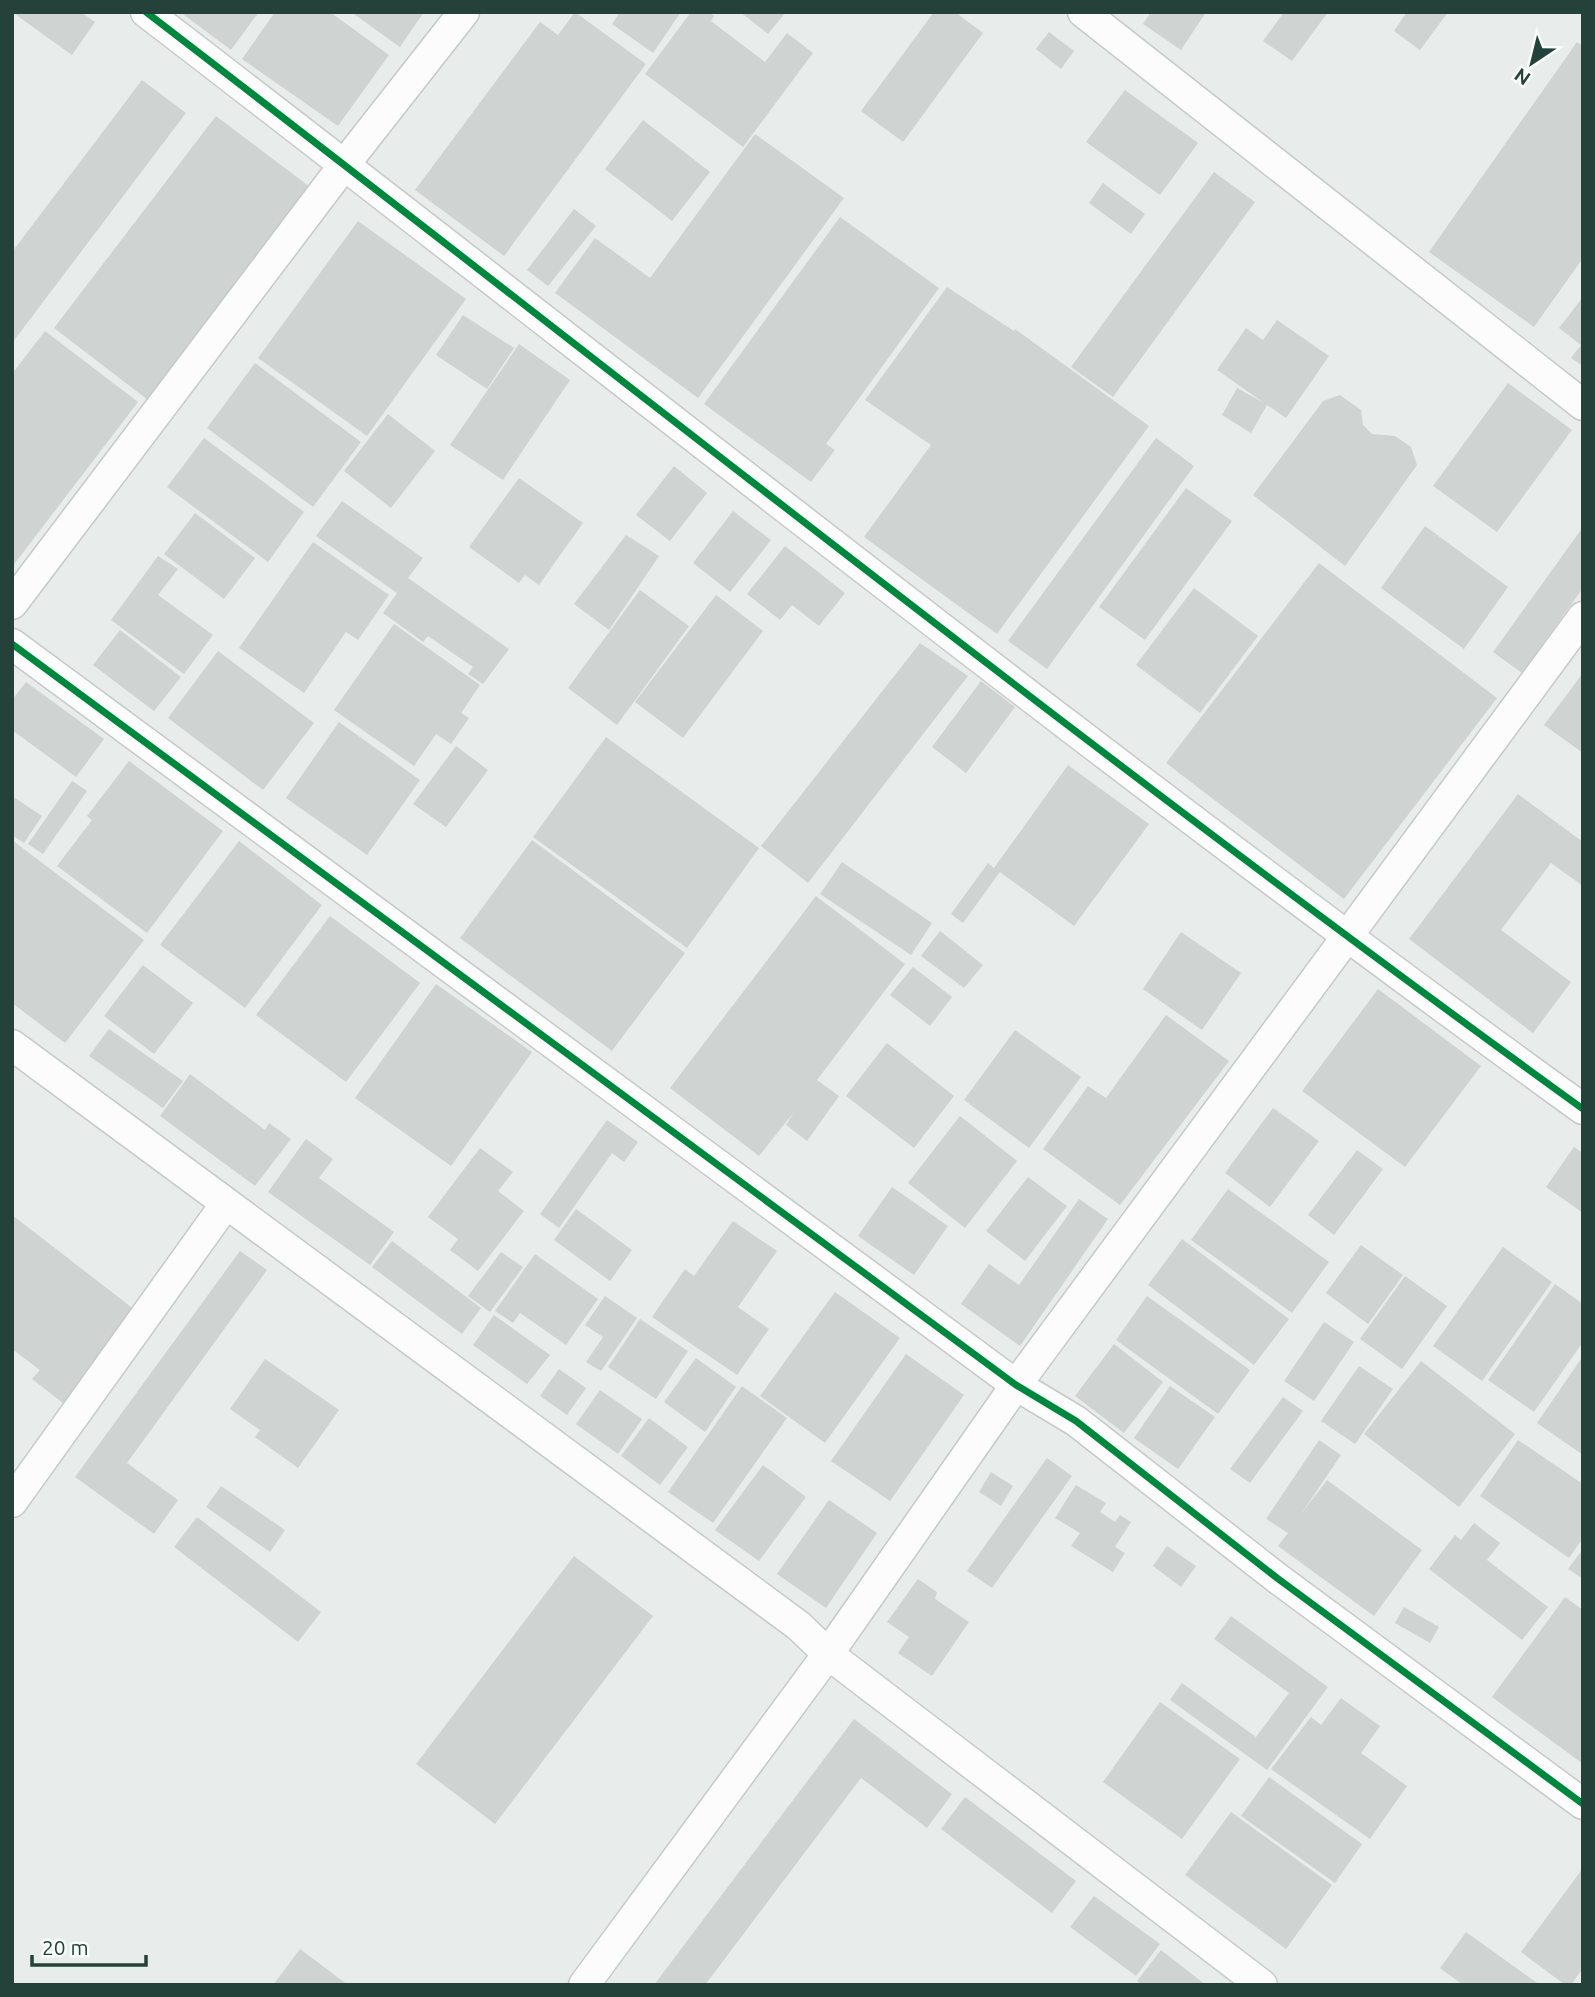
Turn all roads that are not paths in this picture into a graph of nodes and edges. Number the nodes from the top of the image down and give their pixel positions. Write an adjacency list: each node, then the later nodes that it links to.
1 (146, 12): 4 (street)
2 (464, 12): 4 (street)
3 (1083, 12): 5 (street)
4 (344, 165): 6 (street); 9 (street)
5 (1583, 405)
6 (12, 604)
7 (1583, 617): 9 (street)
8 (12, 644): 13 (street)
9 (1348, 939): 11 (street); 13 (street)
10 (12, 1045): 12 (street)
11 (1583, 1109)
12 (225, 1205): 14 (street); 15 (street)
13 (1016, 1385): 15 (street); 16 (street)
14 (12, 1502)
15 (828, 1654): 17 (street); 18 (street)
16 (1583, 1804)
17 (584, 1985)
18 (1262, 1985)

